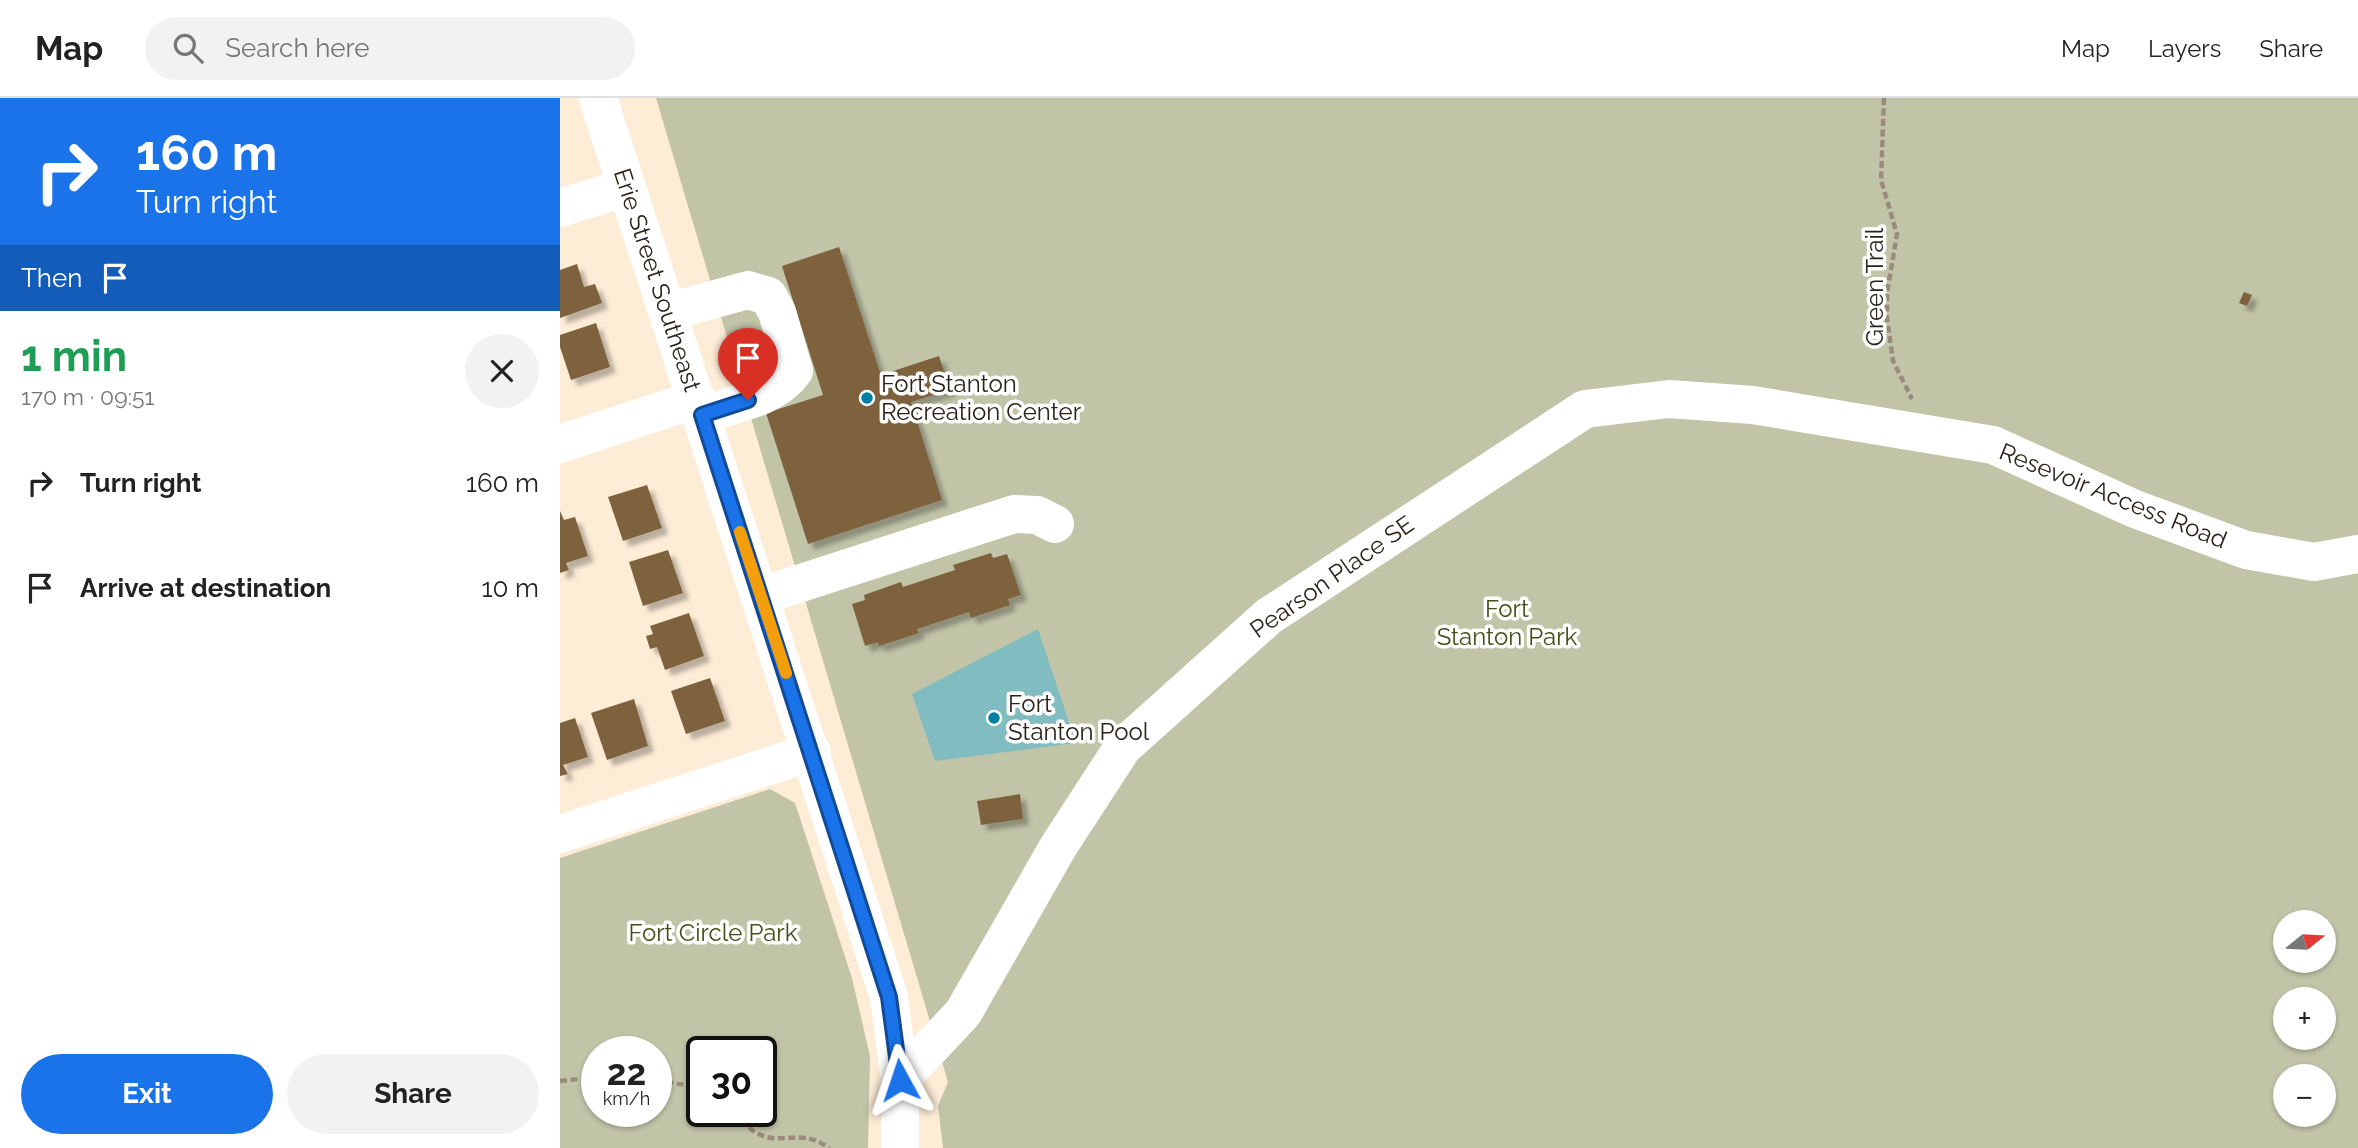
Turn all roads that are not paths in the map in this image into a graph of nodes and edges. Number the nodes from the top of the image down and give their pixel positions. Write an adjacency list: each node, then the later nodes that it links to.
1 (598, 98): 2 (street, Erie Street Southeast)
2 (627, 187): 3 (street); 4 (street, Erie Street Southeast)
3 (560, 208)
4 (668, 312): 5 (street, Erie Street Southeast); 5 (street)
5 (699, 407): 7 (street); 10 (street, Erie Street Southeast)
6 (1910, 430): 9 (street, Resevoir Access Road); 13 (street, Pearson Place SE)
7 (560, 444)
8 (1055, 524): 10 (street)
9 (2358, 554)
10 (761, 596): 11 (street, Erie Street Southeast)
11 (811, 752): 12 (street); 13 (street, Erie Street Southeast)
12 (560, 834)
13 (900, 1080): 14 (street, Erie Street Southeast)
14 (901, 1148)

